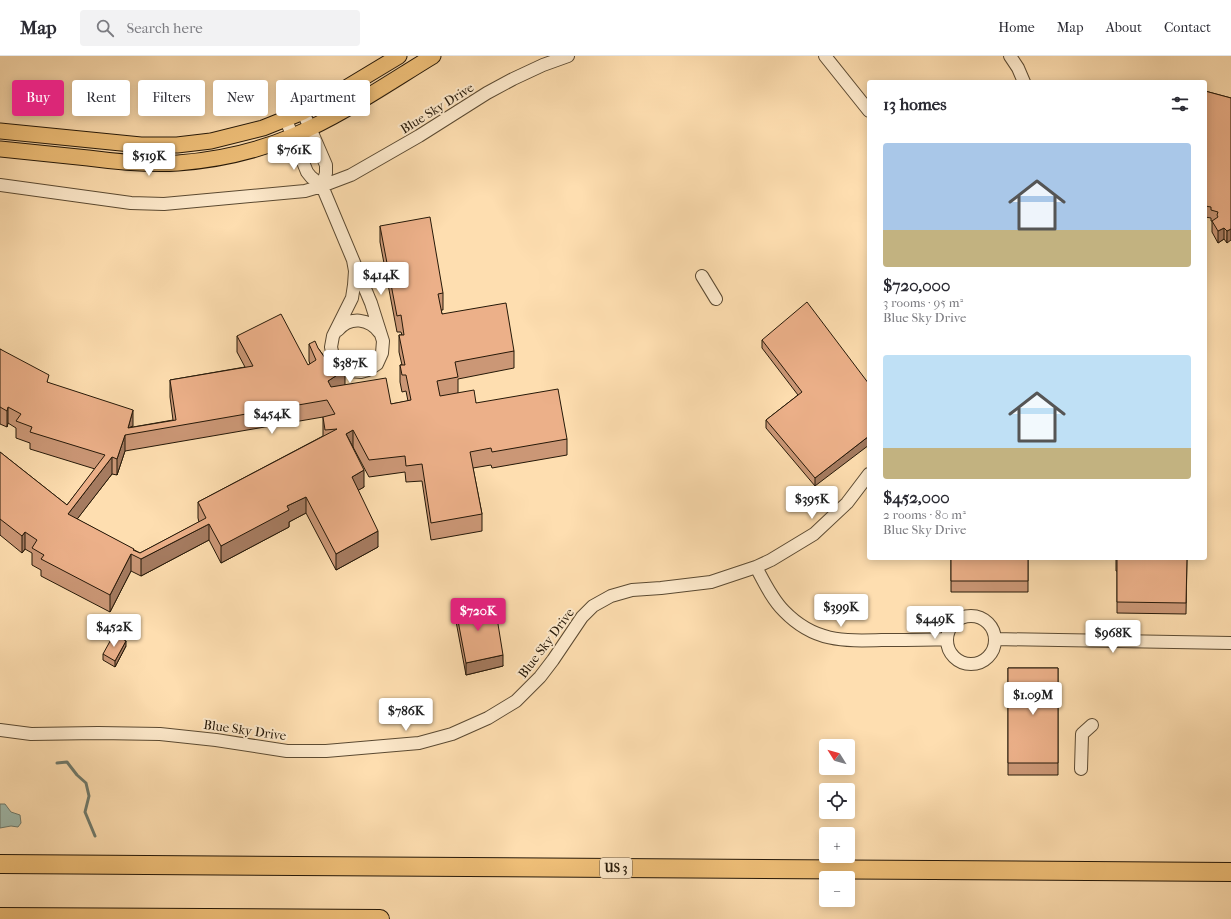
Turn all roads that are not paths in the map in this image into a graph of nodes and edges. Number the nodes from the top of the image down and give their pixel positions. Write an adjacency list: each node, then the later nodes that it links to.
1 (399, 56): 6 (main road)
2 (433, 56): 12 (main road)
3 (568, 56): 17 (street, Blue Sky Drive)
4 (825, 56): 8 (street)
5 (1010, 56): 7 (street)
6 (359, 80)
7 (1023, 80)
8 (867, 108)
9 (294, 116): 11 (main road)
10 (305, 116): 12 (street)
11 (286, 120): 13 (main road); 14 (street)
12 (310, 128): 14 (main road); 17 (street)
13 (0, 131)
14 (292, 136): 15 (main road); 17 (street)
15 (0, 149)
16 (0, 185): 17 (street, Blue Sky Drive)
17 (322, 186): 18 (street)
18 (353, 260): 21 (street); 22 (street)
19 (702, 276): 20 (street)
20 (716, 299)
21 (336, 332): 22 (street); 22 (street)
22 (383, 341)
23 (867, 477): 24 (street, Blue Sky Drive)
24 (756, 567): 25 (street); 29 (street, Blue Sky Drive)
25 (947, 639): 26 (street); 26 (street)
26 (995, 639): 27 (street)
27 (1231, 643)
28 (1092, 725): 30 (street)
29 (0, 730)
30 (1081, 770)
31 (0, 864): 32 (highway, US 3)
32 (1231, 872)
33 (0, 917): 34 (highway)
34 (380, 919)

